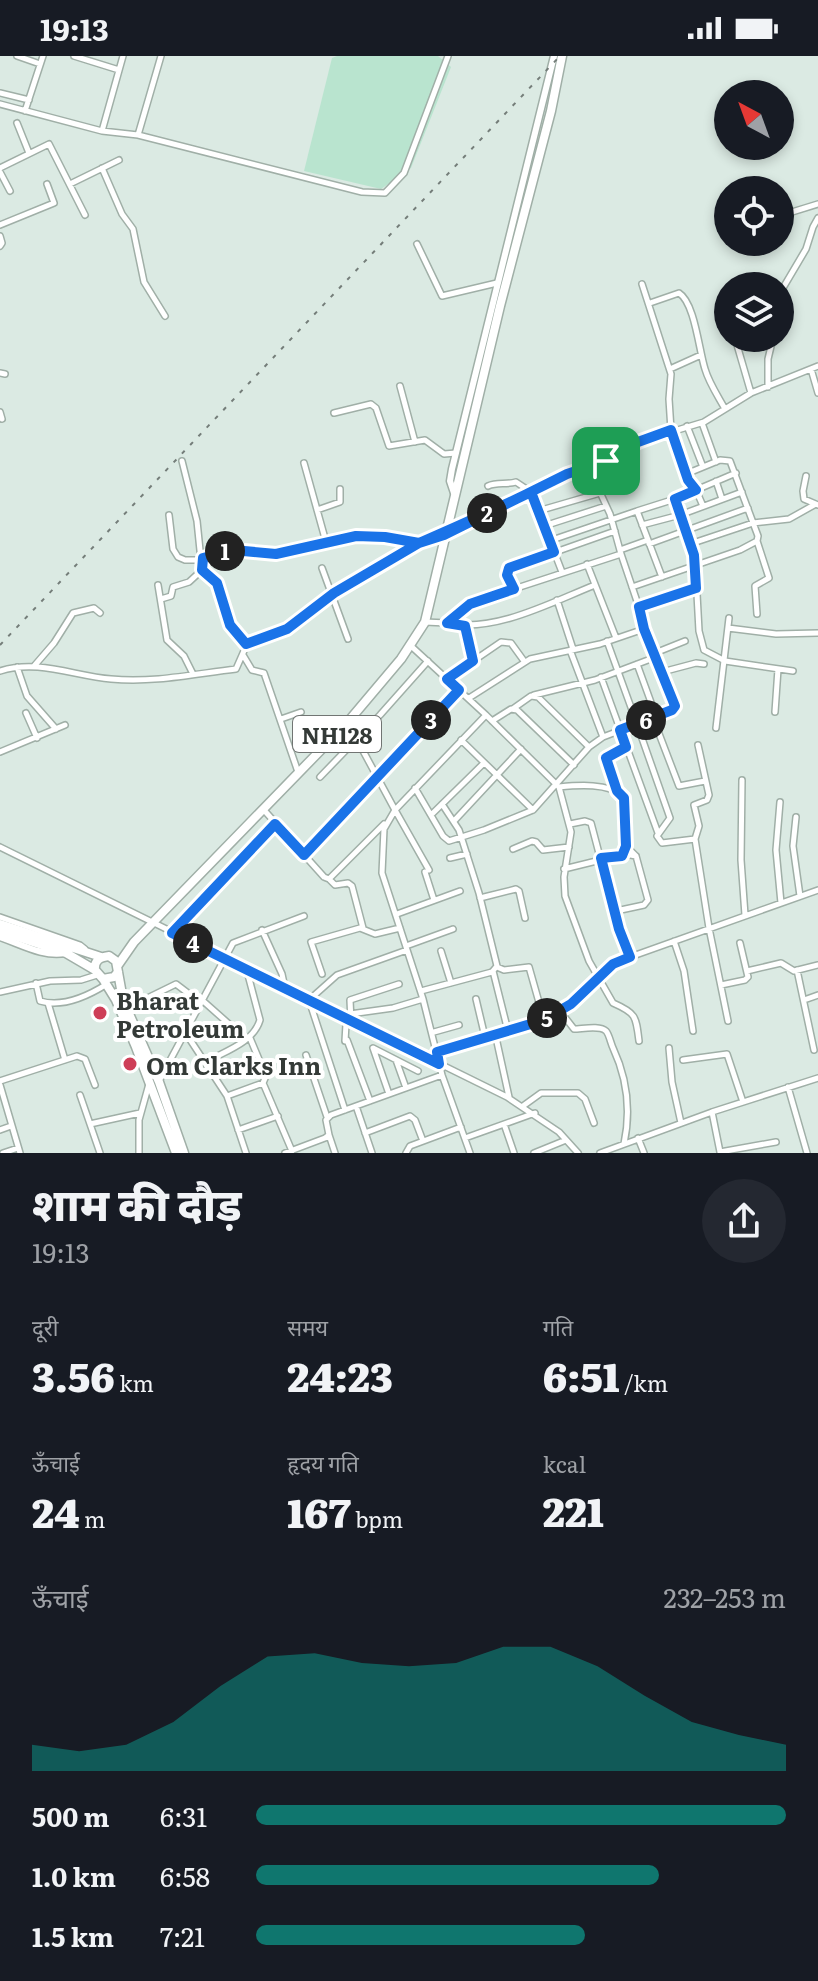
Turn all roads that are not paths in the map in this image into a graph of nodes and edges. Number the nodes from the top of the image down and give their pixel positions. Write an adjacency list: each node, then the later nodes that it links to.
1 (17, 56): 9 (street)
2 (43, 56): 9 (street)
3 (77, 56): 10 (street)
4 (123, 56): 10 (street)
5 (161, 56): 17 (street)
6 (448, 56): 17 (street)
7 (562, 56): 8 (street); 70 (highway, NH128)
8 (553, 60): 34 (street)
9 (40, 64): 12 (street)
10 (119, 70): 16 (street)
11 (0, 93): 12 (street)
12 (29, 100): 14 (street)
13 (0, 104): 14 (street)
14 (25, 111): 16 (street)
15 (17, 123): 18 (street)
16 (102, 131): 17 (street)
17 (138, 135)
18 (29, 153): 21 (street); 23 (street)
19 (119, 160): 20 (street)
20 (102, 168): 23 (street); 37 (street)
21 (0, 170): 24 (street)
22 (47, 184): 29 (street)
23 (70, 184): 27 (street)
24 (10, 191)
25 (818, 204): 26 (street)
26 (794, 211)
27 (85, 215)
28 (818, 218): 33 (street)
29 (0, 225)
30 (0, 236): 32 (street)
31 (417, 244): 34 (street)
32 (0, 246)
33 (792, 272)
34 (497, 283): 55 (street)
35 (642, 284): 36 (street)
36 (650, 303): 40 (street); 42 (street)
37 (165, 316)
38 (739, 352): 45 (street)
39 (770, 352): 44 (street)
40 (701, 355): 42 (street); 47 (street)
41 (815, 368): 44 (street); 46 (street)
42 (670, 369): 53 (street)
43 (400, 386): 54 (street)
44 (768, 387): 45 (street)
45 (751, 393): 47 (street)
46 (818, 393)
47 (725, 409): 51 (street)
48 (0, 412): 50 (street)
49 (334, 413): 54 (street)
50 (2, 419)
51 (702, 423): 52 (street); 57 (street)
52 (687, 426): 53 (street); 60 (street)
53 (671, 430): 59 (street); 62 (street)
54 (415, 442): 55 (street)
55 (456, 453): 70 (street)
56 (182, 461): 98 (street)
57 (716, 462): 60 (street); 61 (street)
58 (304, 463): 78 (street)
59 (588, 466): 68 (street); 71 (street)
60 (703, 467): 62 (street)
61 (736, 473): 64 (street); 69 (street)
62 (686, 474): 67 (street)
63 (806, 476): 74 (street)
64 (716, 481): 67 (street); 73 (street)
65 (488, 486): 68 (street)
66 (340, 489): 78 (street)
67 (696, 490): 72 (street); 76 (street)
68 (531, 492): 79 (street); 89 (street)
69 (742, 492): 73 (street); 77 (street)
70 (454, 493): 89 (highway, NH128)
71 (600, 493): 75 (street); 79 (street)
72 (675, 499): 80 (street); 82 (street)
73 (722, 499): 76 (street)
74 (816, 505): 84 (street)
75 (606, 506): 83 (street); 86 (street)
76 (703, 506): 82 (street)
77 (748, 508): 84 (street); 87 (street)
78 (317, 510): 92 (street)
79 (538, 511): 86 (street)
80 (637, 511): 83 (street); 85 (street)
81 (169, 515): 98 (street)
82 (680, 515): 85 (street); 87 (street)
83 (611, 520): 88 (street); 90 (street)
84 (753, 523): 91 (street); 95 (street)
85 (642, 525): 93 (street)
86 (544, 526): 90 (street)
87 (685, 530): 93 (street); 95 (street)
88 (615, 531): 96 (street); 97 (street)
89 (444, 535): 94 (street); 117 (highway, NH128)
90 (549, 541): 96 (street)
91 (757, 541): 100 (street); 115 (street)
92 (326, 542): 94 (street); 98 (street)
93 (649, 542): 97 (street); 104 (street)
94 (419, 543): 110 (street)
95 (690, 544): 100 (street)
96 (554, 552): 103 (street); 109 (street)
97 (621, 552): 99 (street); 107 (street)
98 (203, 558): 102 (street)
99 (587, 564): 103 (street); 106 (street)
100 (694, 566): 104 (street); 108 (street)
101 (322, 568): 110 (street)
102 (202, 570): 111 (street); 127 (street)
103 (562, 572): 109 (street)
104 (662, 577): 107 (street)
105 (158, 585): 111 (street)
106 (595, 585): 112 (street); 123 (street)
107 (632, 587): 113 (street)
108 (696, 588): 113 (street); 132 (street)
109 (514, 589): 118 (street)
110 (331, 596): 124 (street); 127 (street)
111 (161, 599): 145 (street)
112 (557, 600): 119 (street); 129 (street)
113 (639, 607): 121 (street)
114 (100, 613): 138 (street)
115 (757, 614)
116 (729, 618): 120 (street)
117 (425, 622): 118 (street); 128 (highway, NH128)
118 (447, 623): 119 (street)
119 (465, 626): 134 (street)
120 (728, 628): 122 (street); 132 (street)
121 (644, 629): 123 (street); 131 (street)
122 (818, 633)
123 (616, 638): 125 (street)
124 (348, 639)
125 (607, 641): 129 (street); 142 (street)
126 (685, 641): 131 (street)
127 (247, 644): 130 (street)
128 (411, 646): 133 (street); 160 (highway, NH128)
129 (572, 650): 135 (street); 148 (street)
130 (243, 654): 145 (street); 158 (street)
131 (655, 655): 136 (street); 144 (street)
132 (723, 660): 140 (street); 163 (street)
133 (428, 661): 147 (street); 169 (street)
134 (473, 661): 135 (street); 147 (street)
135 (524, 661): 151 (street)
136 (637, 664): 142 (street); 157 (street)
137 (704, 664): 144 (street)
138 (34, 666): 139 (street); 145 (street)
139 (17, 667): 141 (street); 164 (street)
140 (778, 669): 143 (street); 154 (street)
141 (0, 671)
142 (619, 671): 146 (street); 161 (street)
143 (793, 671)
144 (662, 672): 157 (street)
145 (193, 674)
146 (601, 677): 148 (street); 165 (street)
147 (447, 679): 149 (street)
148 (583, 684): 150 (street); 166 (street)
149 (459, 690): 151 (street); 180 (street)
150 (534, 695): 152 (street); 171 (street)
151 (469, 698): 156 (street)
152 (514, 708): 159 (street); 176 (street)
153 (301, 712): 158 (street)
154 (775, 712)
155 (26, 713): 167 (street)
156 (486, 715): 159 (street); 168 (street)
157 (655, 717): 161 (street); 182 (street)
158 (281, 719): 177 (street)
159 (492, 721): 173 (street)
160 (347, 723): 169 (street); 177 (highway, NH128)
161 (637, 724): 165 (street); 197 (street)
162 (65, 725): 164 (street)
163 (716, 728)
164 (56, 729): 167 (street)
165 (620, 730): 166 (street); 172 (street)
166 (603, 737): 171 (street)
167 (37, 738): 174 (street)
168 (461, 740): 175 (street); 184 (street)
169 (356, 741): 179 (street); 180 (street)
170 (698, 745): 182 (street)
171 (589, 747): 176 (street)
172 (626, 747): 185 (street); 197 (street)
173 (521, 749): 178 (street); 183 (street)
174 (0, 752)
175 (484, 763): 178 (street); 187 (street)
176 (574, 765): 183 (street)
177 (298, 773): 188 (highway, NH128)
178 (498, 776): 190 (street); 193 (street)
179 (320, 777)
180 (377, 780): 189 (street); 206 (street)
181 (742, 780): 220 (street)
182 (705, 781): 199 (street)
183 (558, 785): 185 (street); 190 (street); 196 (street)
184 (415, 788): 189 (street); 191 (street)
185 (617, 791): 200 (street)
186 (780, 802): 217 (street)
187 (442, 804): 191 (street); 193 (street)
188 (263, 809): 195 (street); 224 (highway, NH128)
189 (395, 810): 194 (street); 216 (street)
190 (533, 810): 198 (street)
191 (431, 815): 198 (street)
192 (796, 817): 214 (street)
193 (454, 821): 198 (street)
194 (386, 822): 211 (street); 219 (street)
195 (275, 824): 206 (street); 231 (street)
196 (570, 824): 202 (street); 209 (street)
197 (658, 833): 199 (street)
198 (462, 837): 204 (street)
199 (695, 839): 228 (street)
200 (626, 846): 205 (street); 207 (street)
201 (0, 847): 224 (street)
202 (570, 847): 203 (street); 210 (street)
203 (513, 849)
204 (467, 854): 208 (street); 215 (street)
205 (625, 854): 207 (street); 209 (street)
206 (304, 855): 211 (street)
207 (636, 856): 218 (street)
208 (450, 858)
209 (601, 858): 210 (street); 218 (street)
210 (564, 869): 249 (street)
211 (329, 879): 226 (street)
212 (818, 890): 214 (street)
213 (460, 891): 216 (street)
214 (800, 896): 217 (street)
215 (480, 898): 223 (street); 243 (street)
216 (434, 900): 219 (street)
217 (781, 903): 220 (street)
218 (616, 911): 239 (street)
219 (396, 914): 227 (street)
220 (745, 915): 228 (street)
221 (304, 916): 230 (street)
222 (0, 917): 238 (street)
223 (525, 918)
224 (153, 923): 231 (street); 234 (highway, NH128)
225 (0, 924): 238 (highway)
226 (363, 928): 227 (street); 247 (street)
227 (400, 928): 236 (street)
228 (709, 928): 233 (street); 253 (street)
229 (453, 929): 236 (street)
230 (262, 930): 240 (street); 254 (street)
231 (172, 933): 240 (street)
232 (0, 934): 248 (highway)
233 (674, 941): 239 (street); 272 (street)
234 (134, 942): 238 (highway, NH128); 242 (highway, NH128)
235 (740, 943): 246 (street)
236 (407, 948): 255 (street); 260 (street)
237 (441, 951): 251 (street)
238 (101, 956): 242 (highway); 248 (highway)
239 (630, 957): 249 (street)
240 (225, 959): 244 (street); 262 (street)
241 (818, 965): 245 (street)
242 (118, 968): 248 (highway); 264 (highway)
243 (495, 969): 251 (street); 267 (street); 271 (street)
244 (247, 970): 254 (street); 277 (street)
245 (797, 970): 246 (street); 261 (street)
246 (747, 971): 253 (street)
247 (322, 974)
248 (100, 977): 250 (street); 263 (street); 264 (highway)
249 (599, 980): 265 (street); 278 (street)
250 (36, 983): 256 (street); 263 (street)
251 (451, 983): 255 (street)
252 (399, 984): 266 (street)
253 (721, 985): 268 (street)
254 (285, 988): 260 (street)
255 (421, 991): 258 (street)
256 (0, 992)
257 (818, 995): 261 (street)
258 (423, 999): 266 (street); 274 (street)
259 (476, 999): 276 (street)
260 (309, 1000): 266 (street); 305 (street)
261 (804, 1000): 280 (street)
262 (202, 1002): 264 (street); 269 (street); 273 (street)
263 (48, 1003): 283 (street)
264 (124, 1010): 291 (highway)
265 (560, 1011): 267 (street); 326 (street)
266 (351, 1017): 287 (street); 301 (street)
267 (544, 1020): 271 (street)
268 (728, 1021)
269 (229, 1024)
270 (459, 1025): 274 (street)
271 (508, 1031): 275 (street)
272 (693, 1031)
273 (185, 1032): 286 (street); 291 (street)
274 (433, 1033): 281 (street)
275 (495, 1033): 276 (street); 300 (street)
276 (485, 1037): 281 (street)
277 (250, 1038): 286 (street); 292 (street)
278 (639, 1041)
279 (669, 1048): 312 (street)
280 (814, 1050)
281 (437, 1052): 287 (street)
282 (306, 1055): 310 (street)
283 (65, 1060): 293 (street); 294 (street)
284 (396, 1060): 288 (street); 296 (street); 297 (street)
285 (683, 1060): 302 (street)
286 (206, 1062): 299 (street)
287 (439, 1064): 289 (street); 300 (street)
288 (418, 1071)
289 (442, 1075): 296 (street); 316 (street)
290 (818, 1078): 295 (street)
291 (154, 1081): 307 (street); 333 (highway); 334 (highway)
292 (263, 1083): 299 (street); 309 (street)
293 (95, 1085)
294 (0, 1087): 315 (street)
295 (788, 1087): 302 (street); 346 (street)
296 (406, 1088): 297 (street)
297 (389, 1094): 301 (street)
298 (80, 1095): 313 (street)
299 (227, 1096): 318 (street)
300 (509, 1098): 304 (street)
301 (370, 1101): 303 (street)
302 (743, 1102): 306 (street)
303 (356, 1106): 305 (street); 319 (street)
304 (523, 1106): 308 (street); 311 (street)
305 (345, 1110): 310 (street)
306 (712, 1112): 312 (street); 329 (street)
307 (140, 1113): 313 (street); 332 (street)
308 (535, 1113): 314 (street); 323 (street)
309 (278, 1116): 318 (street); 328 (street)
310 (327, 1117): 320 (street)
311 (594, 1123)
312 (681, 1123): 322 (street)
313 (90, 1124): 331 (street)
314 (504, 1124): 321 (street); 341 (street)
315 (11, 1126): 317 (street); 327 (street)
316 (461, 1127): 321 (street); 324 (street)
317 (0, 1130)
318 (238, 1130): 335 (street)
319 (365, 1133): 324 (street); 338 (street)
320 (329, 1135): 328 (street); 337 (street)
321 (465, 1138): 340 (street)
322 (638, 1138): 326 (street); 345 (street)
323 (566, 1140): 342 (street); 343 (street)
324 (423, 1141): 339 (street)
325 (776, 1142): 329 (street)
326 (624, 1144): 344 (street)
327 (19, 1151): 330 (street)
328 (292, 1151): 336 (street)
329 (720, 1152)
330 (3, 1153)
331 (100, 1153)
332 (139, 1153)
333 (176, 1153)
334 (184, 1153)
335 (246, 1153)
336 (285, 1153)
337 (335, 1153)
338 (372, 1153)
339 (406, 1153)
340 (470, 1153)
341 (514, 1153)
342 (534, 1153)
343 (578, 1153)
344 (600, 1153)
345 (644, 1153)
346 (807, 1153)

